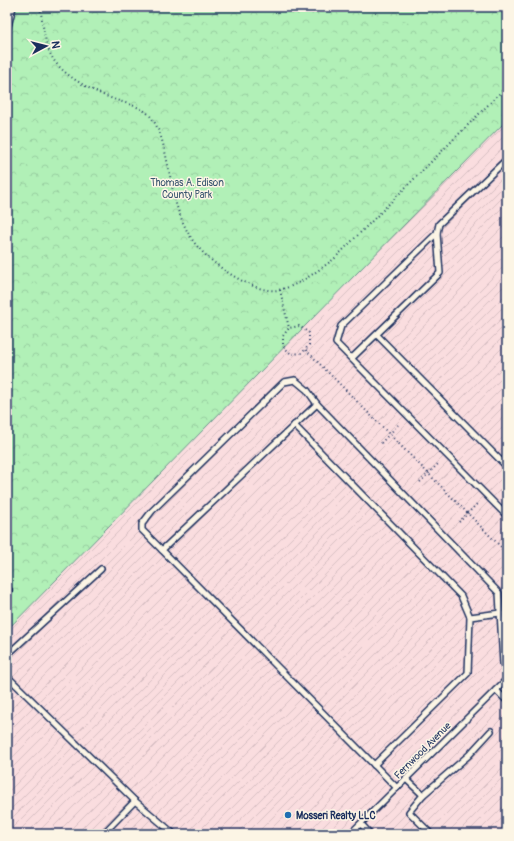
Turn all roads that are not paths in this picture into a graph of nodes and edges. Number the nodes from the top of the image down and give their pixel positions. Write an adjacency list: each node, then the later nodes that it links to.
1 (13, 7): 2 (lane)
2 (7, 30)
3 (507, 159): 4 (lane)
4 (438, 233): 5 (lane); 6 (lane)
5 (377, 335): 6 (lane); 9 (lane)
6 (352, 358): 10 (lane)
7 (317, 404): 8 (lane); 11 (lane); 13 (lane)
8 (294, 425): 11 (lane); 14 (lane)
9 (507, 467)
10 (507, 516)
11 (162, 550): 22 (lane)
12 (101, 569): 15 (lane)
13 (500, 613): 14 (lane); 16 (lane)
14 (470, 617): 22 (lane)
15 (7, 655)
16 (507, 672)
17 (7, 676): 26 (lane)
18 (507, 678): 19 (lane, Fernwood Avenue)
19 (496, 690): 20 (lane); 23 (lane, Fernwood Avenue)
20 (507, 701)
21 (491, 731): 25 (lane)
22 (374, 766): 24 (lane)
23 (406, 779): 24 (lane, Fernwood Avenue); 25 (lane)
24 (397, 788): 27 (lane, Fernwood Avenue)
25 (423, 795): 32 (lane)
26 (136, 801): 28 (lane); 29 (lane)
27 (360, 824): 30 (lane, Fernwood Avenue); 31 (lane)
28 (103, 834)
29 (174, 834)
30 (350, 834)
31 (370, 834)
32 (431, 834)

